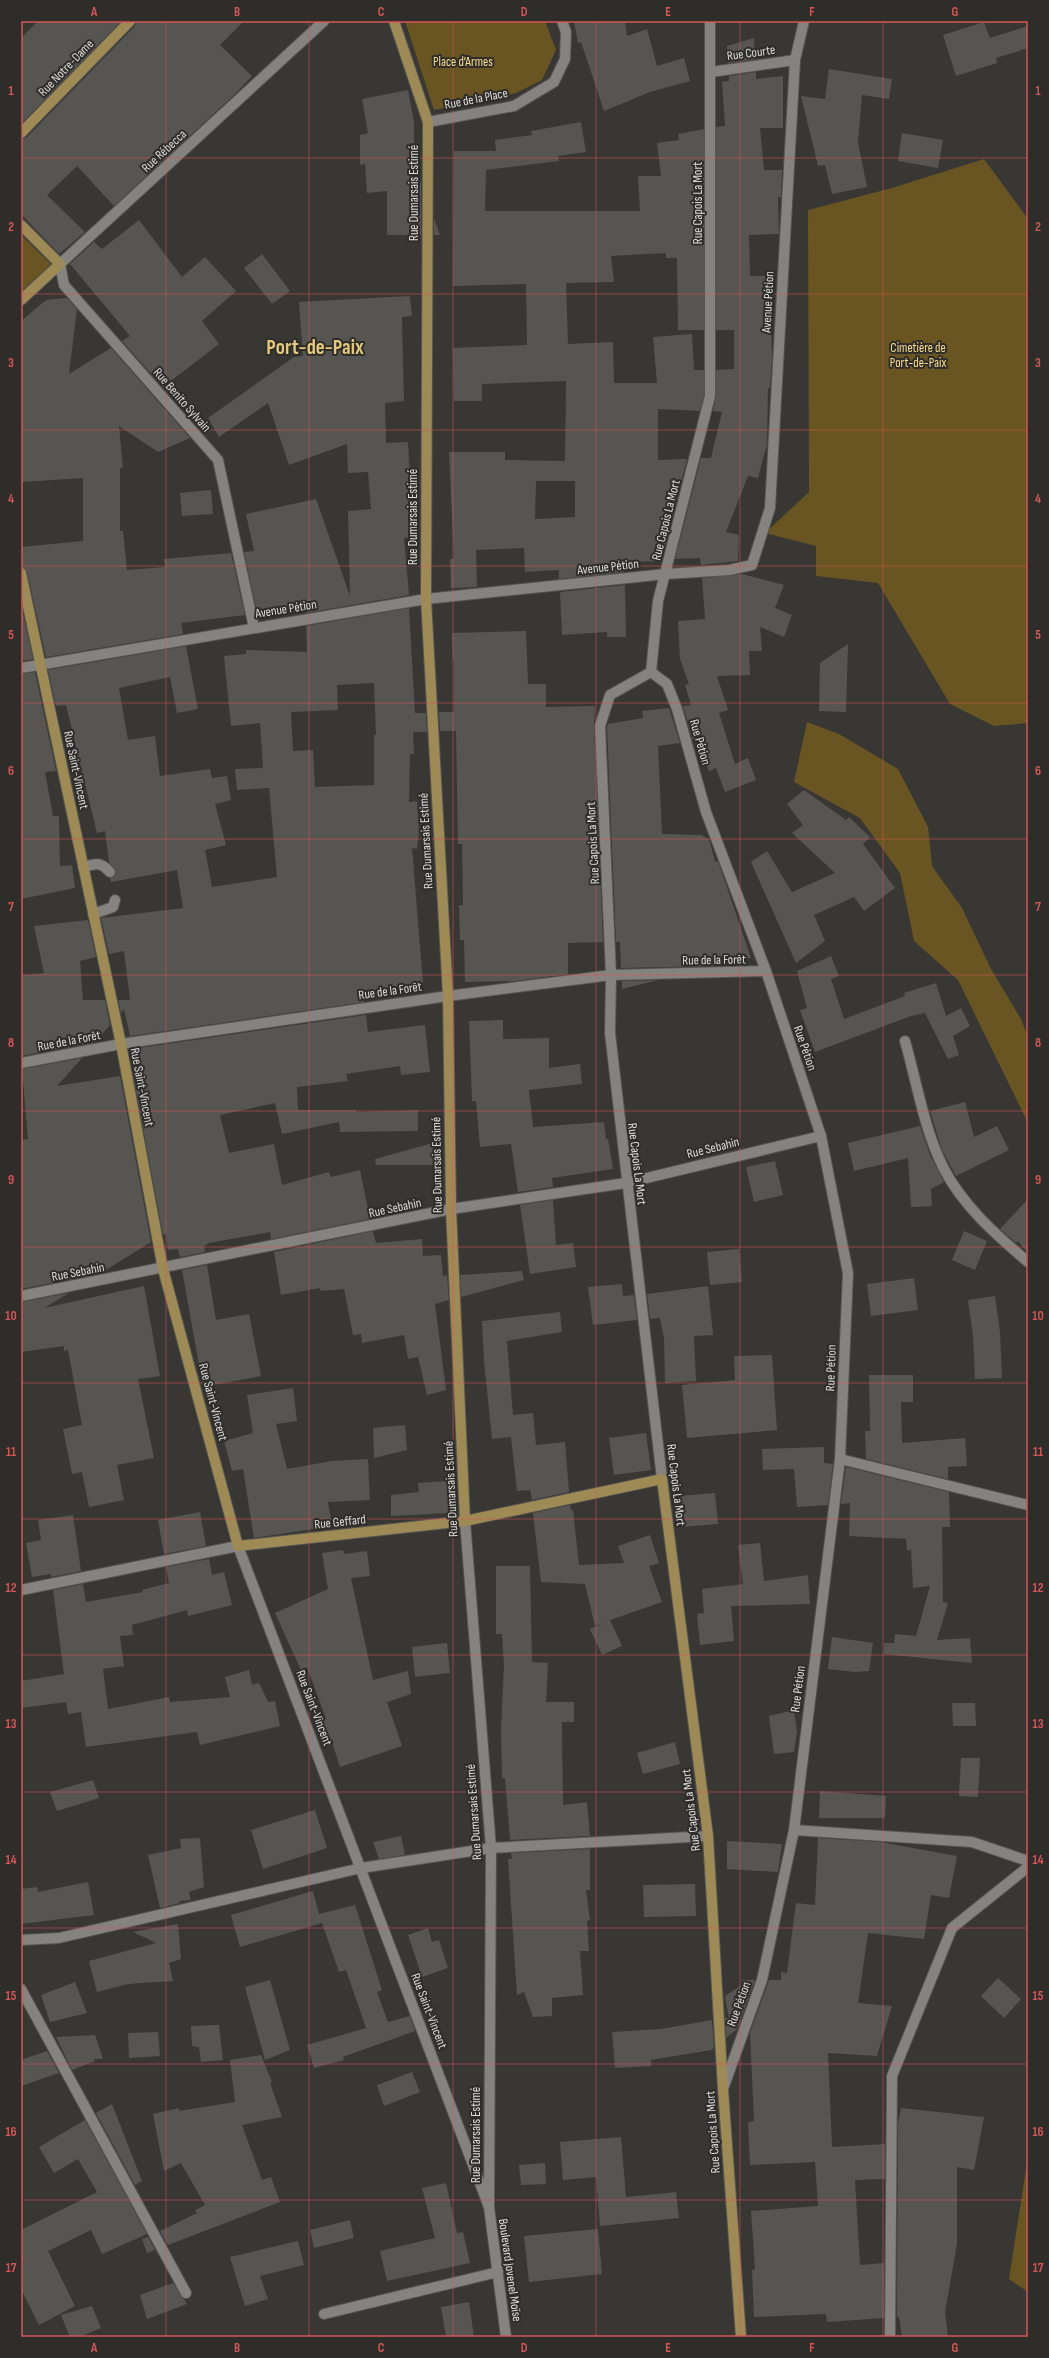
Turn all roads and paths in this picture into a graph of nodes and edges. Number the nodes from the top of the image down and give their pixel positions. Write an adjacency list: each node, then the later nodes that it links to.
1 (130, 21): 10 (main road, Rue Notre-Dame)
2 (324, 21): 12 (street, Rue Rébecca)
3 (394, 21): 9 (main road, Rue Dumarsais Estimé)
4 (562, 21): 9 (street, Rue de la Place)
5 (710, 21): 8 (street, Rue Capois La Mort)
6 (804, 21): 7 (street, Avenue Pétion)
7 (795, 60): 8 (street, Rue Courte); 15 (street, Avenue Pétion)
8 (711, 72): 15 (street, Rue Capois La Mort)
9 (428, 122): 16 (main road, Rue Dumarsais Estimé)
10 (21, 133)
11 (21, 225): 12 (main road)
12 (60, 264): 13 (main road, Rue Rébecca); 17 (street, Rue Benito Sylvain)
13 (21, 300)
14 (21, 573): 18 (main road, Rue Saint-Vincent)
15 (666, 574): 16 (street, Avenue Pétion); 20 (street, Rue Capois La Mort)
16 (426, 599): 17 (street, Avenue Pétion); 27 (main road, Rue Dumarsais Estimé)
17 (254, 628): 18 (street, Avenue Pétion)
18 (40, 665): 19 (street, Avenue Pétion); 21 (main road, Rue Saint-Vincent)
19 (21, 668)
20 (651, 672): 25 (street, Rue Pétion); 26 (street, Rue Capois La Mort)
21 (83, 867): 22 (street); 24 (main road, Rue Saint-Vincent)
22 (110, 872)
23 (115, 900): 24 (street)
24 (93, 914): 29 (main road, Rue Saint-Vincent)
25 (766, 972): 26 (street, Rue de la Forêt); 31 (street, Rue Pétion)
26 (611, 975): 27 (street, Rue de la Forêt); 32 (street, Rue Capois La Mort)
27 (448, 996): 29 (street, Rue de la Forêt); 33 (main road, Rue Dumarsais Estimé)
28 (905, 1042): 34 (street)
29 (121, 1044): 30 (street, Rue de la Forêt); 35 (main road, Rue Saint-Vincent)
30 (21, 1063)
31 (822, 1136): 32 (street, Rue Sebahin); 37 (street, Rue Pétion)
32 (626, 1183): 33 (street, Rue Sebahin); 38 (street, Rue Capois La Mort)
33 (451, 1209): 35 (street, Rue Sebahin); 40 (main road, Rue Dumarsais Estimé)
34 (1028, 1262)
35 (163, 1269): 36 (street, Rue Sebahin); 41 (main road, Rue Saint-Vincent)
36 (21, 1296)
37 (840, 1459): 39 (street); 43 (street, Rue Pétion)
38 (662, 1479): 40 (main road, Rue Geffard); 44 (main road, Rue Capois La Mort)
39 (1028, 1505)
40 (465, 1521): 41 (main road, Rue Geffard); 45 (street, Rue Dumarsais Estimé)
41 (238, 1546): 42 (street, Rue Geffard); 47 (street, Rue Saint-Vincent)
42 (21, 1590)
43 (794, 1830): 46 (street); 51 (street, Rue Pétion)
44 (708, 1836): 45 (street); 51 (main road, Rue Capois La Mort)
45 (491, 1848): 47 (street); 52 (street, Rue Dumarsais Estimé)
46 (1028, 1861)
47 (361, 1868): 49 (street); 52 (street, Rue Saint-Vincent)
48 (1028, 1868): 58 (street)
49 (21, 1940)
50 (21, 1989): 54 (street)
51 (723, 2089): 57 (main road, Rue Capois La Mort)
52 (489, 2207): 53 (street, Boulevard Jovenel Moïse)
53 (498, 2272): 55 (street); 56 (street, Boulevard Jovenel Moïse)
54 (186, 2293)
55 (324, 2314)
56 (506, 2337)
57 (741, 2337)
58 (890, 2337)

